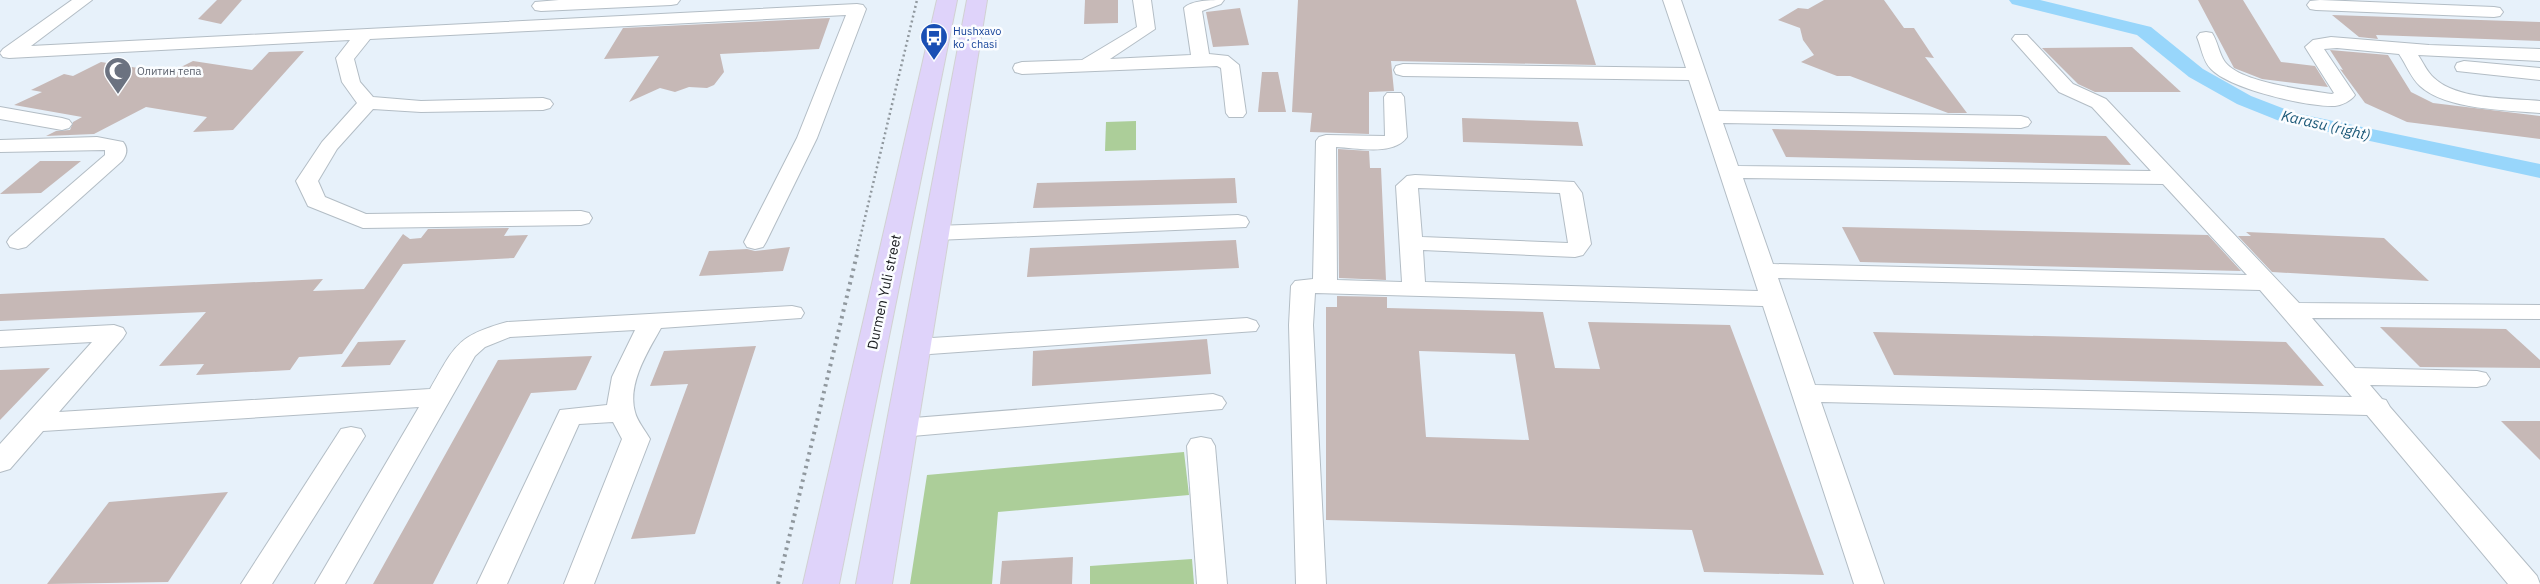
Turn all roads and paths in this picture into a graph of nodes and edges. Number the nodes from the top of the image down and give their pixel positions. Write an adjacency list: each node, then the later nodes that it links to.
1 (83, 0): 18 (street)
2 (671, 0): 10 (street)
3 (917, 0): 72 (path)
4 (947, 0): 73 (main road, Durmen Yuli street)
5 (977, 0): 40 (main road)
6 (1142, 0): 21 (street)
7 (1215, 0): 19 (street)
8 (1672, 0): 24 (street)
9 (2314, 3): 11 (street); 12 (street)
10 (541, 6)
11 (2494, 12)
12 (2328, 20)
13 (365, 34): 18 (street); 27 (street); 42 (street)
14 (2206, 37): 16 (street)
15 (2021, 39): 37 (street)
16 (2406, 50): 17 (street); 29 (street)
17 (2540, 55)
18 (6, 56)
19 (1201, 60): 21 (street); 31 (street)
20 (2437, 64): 25 (street)
21 (1085, 65): 22 (street)
22 (1022, 68)
23 (1403, 70): 24 (street)
24 (1696, 74): 32 (street)
25 (2540, 74)
26 (1394, 97): 46 (street)
27 (368, 102): 28 (street); 38 (street)
28 (543, 104)
29 (2540, 107)
30 (0, 113): 34 (street)
31 (1236, 113)
32 (1711, 118): 33 (street); 36 (street)
33 (2021, 122)
34 (62, 124)
35 (0, 146): 41 (street)
36 (1729, 172): 37 (street); 44 (street)
37 (2169, 178): 45 (street)
38 (581, 218)
39 (1238, 222): 40 (street)
40 (936, 233): 55 (main road)
41 (18, 242)
42 (755, 242)
43 (1411, 243): 43 (street); 47 (street)
44 (1763, 271): 45 (street); 48 (street)
45 (2267, 283): 49 (street)
46 (1325, 286): 47 (street); 76 (street)
47 (1414, 289): 48 (street)
48 (1772, 299): 58 (street)
49 (2292, 310): 50 (street); 56 (street)
50 (2540, 312)
51 (792, 313): 52 (street)
52 (653, 321): 59 (street); 62 (street)
53 (1247, 326): 55 (street)
54 (0, 339): 63 (street)
55 (916, 347): 64 (main road)
56 (2350, 376): 57 (street); 61 (street)
57 (2477, 379)
58 (1804, 393): 61 (street); 77 (street)
59 (440, 396): 63 (street); 69 (street)
60 (1213, 403): 64 (street)
61 (2377, 406): 78 (street)
62 (622, 413): 70 (street); 71 (street)
63 (36, 422): 67 (street)
64 (901, 428): 74 (main road)
65 (351, 436): 68 (street)
66 (1201, 446): 75 (street)
67 (5, 451)
68 (256, 584)
69 (330, 584)
70 (492, 584)
71 (579, 584)
72 (778, 584)
73 (821, 584)
74 (874, 584)
75 (1212, 584)
76 (1311, 584)
77 (1869, 584)
78 (2526, 584)

